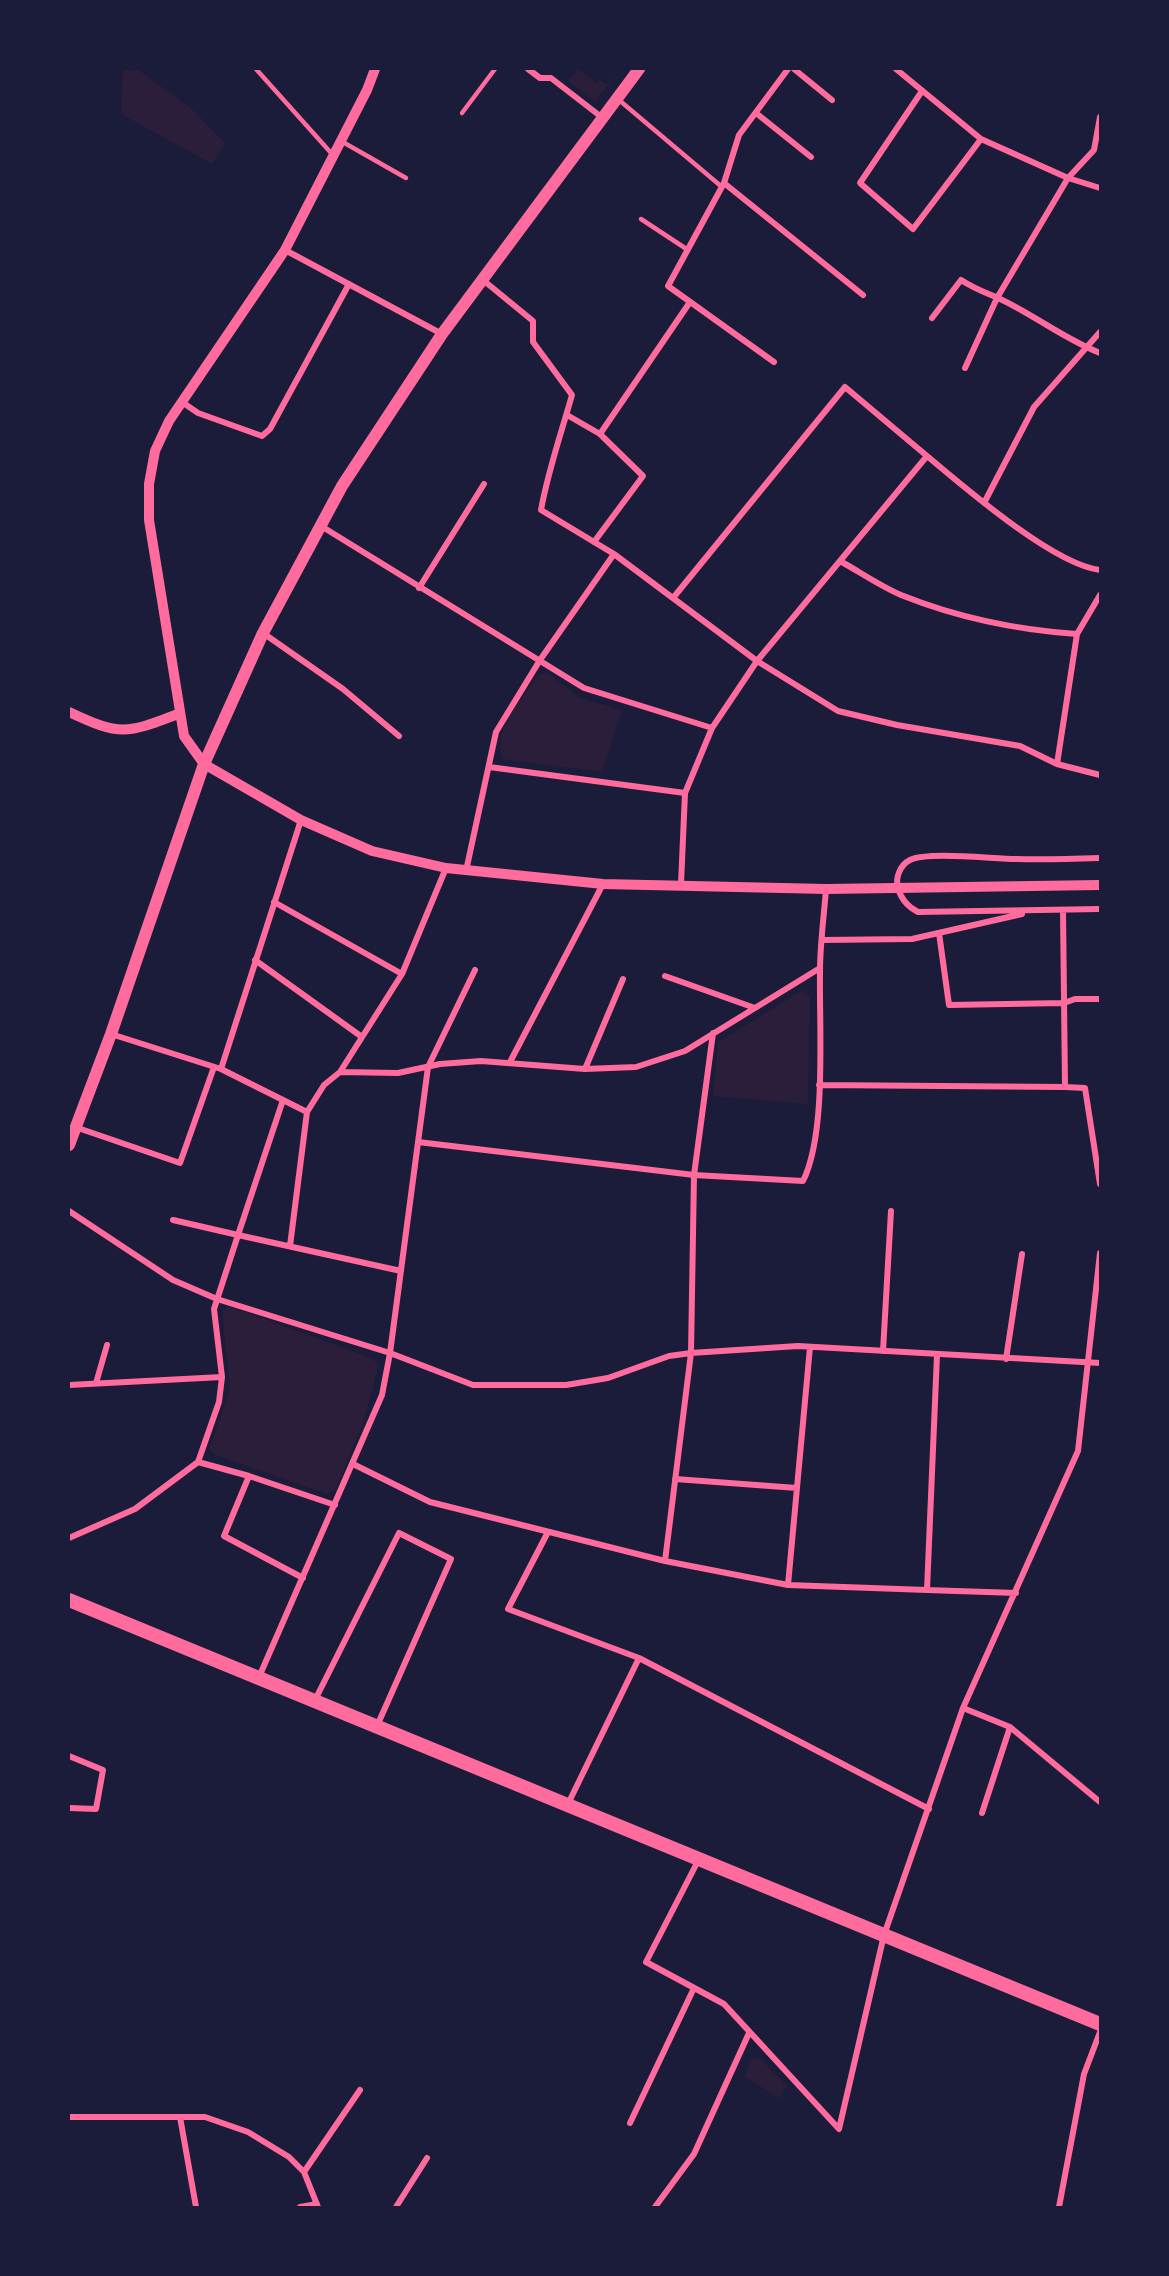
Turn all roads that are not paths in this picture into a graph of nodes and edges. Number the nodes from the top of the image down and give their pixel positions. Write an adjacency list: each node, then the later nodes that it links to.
1 (256, 69): 19 (lane)
2 (375, 69): 18 (street)
3 (495, 69): 12 (lane)
4 (528, 69): 15 (street)
5 (639, 69): 10 (main road)
6 (789, 69): 13 (street)
7 (794, 69): 11 (street)
8 (896, 69): 9 (street)
9 (922, 91): 17 (street); 17 (street)
10 (618, 100): 15 (main road); 23 (lane)
11 (832, 100)
12 (462, 113)
13 (756, 113): 20 (street); 23 (street)
14 (1100, 117): 16 (street)
15 (604, 119): 28 (main road)
16 (1098, 137): 22 (street)
17 (981, 139): 22 (street)
18 (341, 141): 19 (street); 21 (lane)
19 (334, 156): 26 (street)
20 (810, 157)
21 (406, 178)
22 (1068, 178): 24 (street); 31 (street)
23 (723, 185): 27 (street); 30 (street)
24 (1100, 188)
25 (641, 219): 27 (lane)
26 (285, 250): 29 (street); 40 (street)
27 (688, 250): 32 (street)
28 (483, 280): 35 (main road); 41 (street)
29 (349, 284): 35 (street); 40 (street)
30 (863, 295)
31 (997, 298): 33 (street); 36 (street); 39 (street)
32 (690, 302): 38 (street); 42 (street)
33 (932, 318)
34 (1100, 332): 36 (street)
35 (442, 334): 46 (main road)
36 (1084, 347): 37 (street); 45 (street)
37 (1100, 353)
38 (774, 362)
39 (965, 368)
40 (182, 402): 59 (street)
41 (567, 415): 42 (street); 47 (street)
42 (600, 434): 47 (street)
43 (927, 456): 45 (street); 49 (street); 53 (street)
44 (484, 483): 51 (street)
45 (984, 503): 50 (street)
46 (321, 526): 51 (street); 54 (main road)
47 (594, 542): 48 (street)
48 (614, 554): 53 (street); 56 (street)
49 (840, 561): 55 (street); 57 (street)
50 (1100, 570)
51 (419, 588): 56 (street)
52 (1100, 595): 55 (street)
53 (673, 598): 57 (street)
54 (263, 633): 61 (street); 62 (main road)
55 (1077, 634): 63 (street)
56 (540, 660): 60 (street); 64 (street)
57 (757, 661): 60 (street); 63 (street)
58 (69, 712): 59 (street)
59 (178, 714): 62 (street)
60 (712, 728): 66 (street)
61 (399, 736)
62 (204, 764): 67 (street); 92 (main road)
63 (1057, 764): 65 (street)
64 (489, 767): 66 (street); 70 (street)
65 (1100, 774)
66 (685, 793): 72 (street)
67 (301, 820): 69 (street); 76 (street)
68 (1100, 858): 74 (street)
69 (446, 868): 70 (street); 85 (street)
70 (466, 872): 71 (street)
71 (603, 884): 72 (street); 94 (street)
72 (681, 884): 75 (street)
73 (1100, 885): 74 (street)
74 (897, 887): 75 (street); 79 (street)
75 (826, 889): 81 (street)
76 (274, 902): 82 (street); 85 (street)
77 (1100, 909): 78 (street)
78 (1063, 910): 79 (street); 89 (street)
79 (1038, 911): 80 (street)
80 (939, 933): 81 (street); 89 (street)
81 (822, 940): 83 (street)
82 (255, 960): 93 (street); 96 (street)
83 (820, 968): 90 (street); 99 (street)
84 (475, 970): 95 (street)
85 (402, 974): 93 (street)
86 (665, 976): 90 (street)
87 (622, 979): 97 (street)
88 (1100, 999): 89 (street)
89 (1064, 1003): 100 (street)
90 (755, 1008): 91 (street)
91 (713, 1033): 97 (street); 106 (street)
92 (111, 1034): 96 (street); 103 (main road)
93 (362, 1037): 98 (street)
94 (510, 1062): 95 (street); 97 (street)
95 (428, 1067): 98 (street); 104 (street)
96 (218, 1068): 101 (street); 103 (street)
97 (585, 1069)
98 (340, 1072): 102 (street)
99 (819, 1085): 100 (street); 106 (street)
100 (1065, 1087): 107 (street)
101 (283, 1100): 102 (street); 111 (street)
102 (307, 1112): 112 (street)
103 (75, 1127): 105 (main road)
104 (418, 1142): 106 (street); 115 (street)
105 (69, 1145)
106 (694, 1175): 121 (street)
107 (1100, 1184)
108 (69, 1211): 116 (street)
109 (891, 1211): 119 (street)
110 (173, 1220): 111 (street)
111 (238, 1235): 112 (street); 116 (street)
112 (290, 1246): 115 (street)
113 (1100, 1252): 124 (street)
114 (1022, 1254): 123 (street)
115 (401, 1271): 120 (street)
116 (217, 1299): 120 (street); 126 (street)
117 (106, 1345): 127 (street)
118 (810, 1347): 119 (street); 121 (street); 133 (street)
119 (883, 1351): 122 (street)
120 (390, 1353): 121 (street); 130 (street)
121 (691, 1353): 132 (street)
122 (937, 1355): 123 (street); 140 (street)
123 (1006, 1359): 124 (street)
124 (1089, 1363): 125 (street); 141 (street)
125 (1100, 1363)
126 (222, 1377): 127 (street); 129 (street)
127 (96, 1383): 128 (street)
128 (69, 1385)
129 (198, 1462): 131 (street); 136 (street)
130 (353, 1464): 134 (street); 135 (street)
131 (249, 1476): 134 (street); 138 (street)
132 (675, 1479): 133 (street); 137 (street)
133 (797, 1488): 139 (street)
134 (335, 1506): 138 (street)
135 (548, 1532): 137 (street); 143 (street)
136 (69, 1538)
137 (665, 1561): 139 (street)
138 (303, 1578): 144 (street)
139 (788, 1586): 140 (street)
140 (927, 1590): 141 (street)
141 (1016, 1593): 146 (street)
142 (69, 1600): 144 (main road)
143 (639, 1658): 151 (street); 153 (street)
144 (259, 1677): 145 (main road)
145 (315, 1701): 147 (main road); 147 (street)
146 (963, 1708): 148 (street); 153 (street)
147 (377, 1726): 151 (main road)
148 (1010, 1727): 150 (street); 154 (street)
149 (69, 1756): 152 (street)
150 (1100, 1802)
151 (567, 1806): 155 (main road)
152 (69, 1808)
153 (929, 1809): 156 (street)
154 (982, 1813)
155 (700, 1858): 156 (main road); 157 (street)
156 (884, 1935): 158 (main road); 160 (street)
157 (694, 1988): 160 (street); 164 (street)
158 (1100, 2024)
159 (1100, 2032): 172 (street)
160 (749, 2033): 171 (street)
161 (360, 2090): 166 (street)
162 (69, 2117): 163 (street)
163 (180, 2117): 166 (street); 168 (street)
164 (630, 2123)
165 (427, 2158): 170 (street)
166 (304, 2172): 167 (street)
167 (318, 2205): 169 (street)
168 (196, 2207)
169 (300, 2207)
170 (396, 2207)
171 (655, 2207)
172 (1059, 2207)

